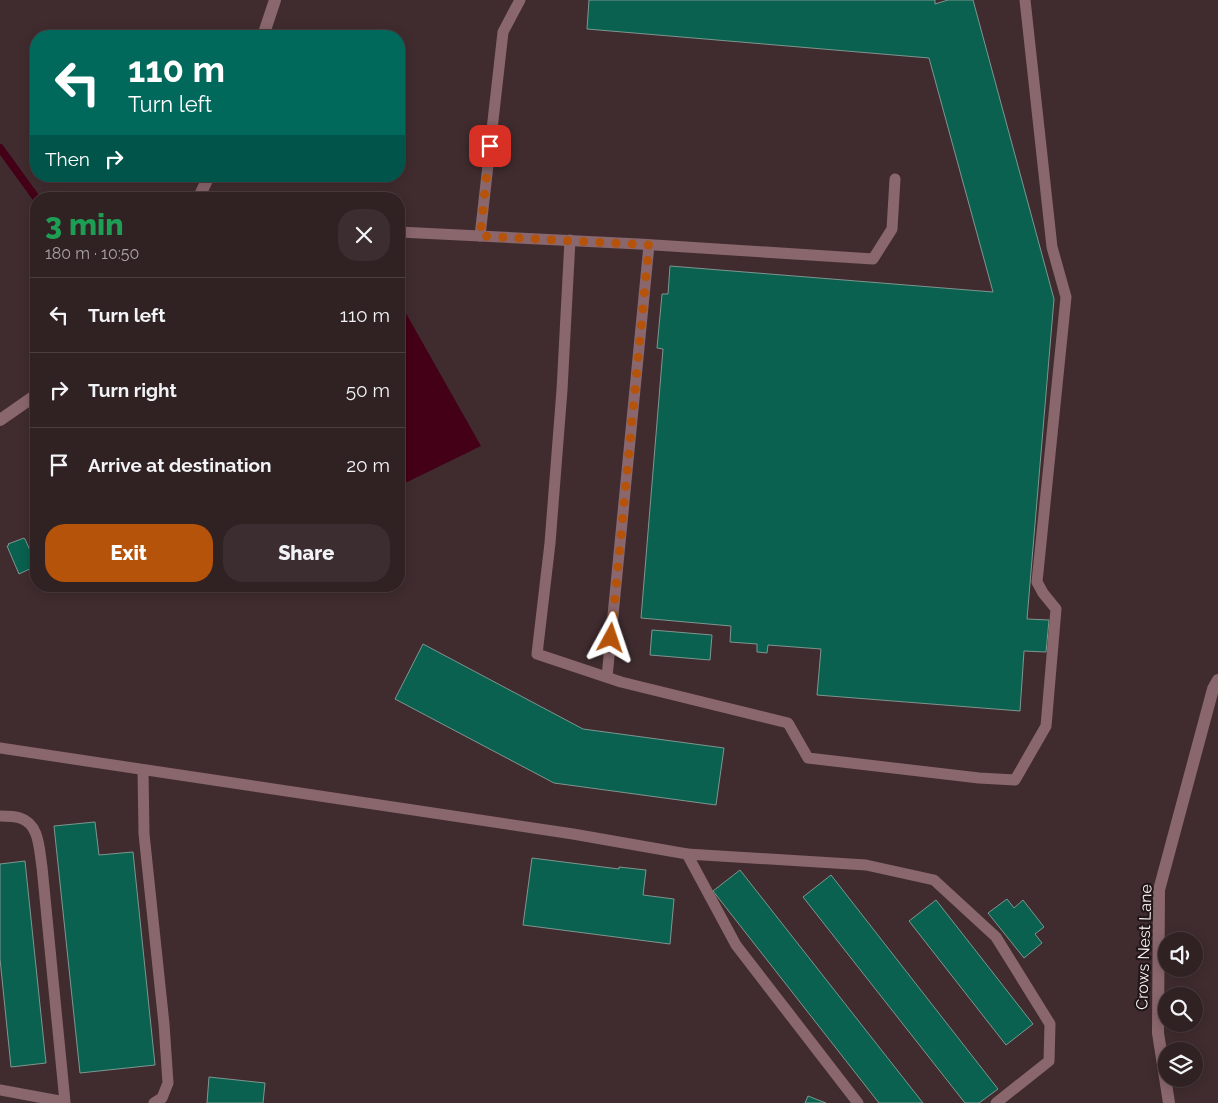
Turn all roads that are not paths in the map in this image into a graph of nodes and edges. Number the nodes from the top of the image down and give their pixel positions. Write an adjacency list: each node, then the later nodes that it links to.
1 (275, 0): 4 (street)
2 (520, 0): 7 (lane)
3 (1025, 0): 12 (lane)
4 (265, 30)
5 (895, 179): 9 (lane)
6 (405, 232): 7 (lane)
7 (480, 236): 8 (lane)
8 (570, 240): 9 (lane); 12 (lane)
9 (649, 245): 12 (lane)
10 (30, 399): 11 (street)
11 (0, 420)
12 (607, 677)
13 (1218, 680): 23 (street, Crows Nest Lane)
14 (0, 748): 15 (lane)
15 (143, 770): 17 (lane); 20 (lane)
16 (0, 816): 19 (lane)
17 (686, 854): 21 (lane); 22 (lane)
18 (0, 1090): 19 (lane)
19 (69, 1102)
20 (154, 1103)
21 (858, 1103)
22 (996, 1103)
23 (1169, 1103)

